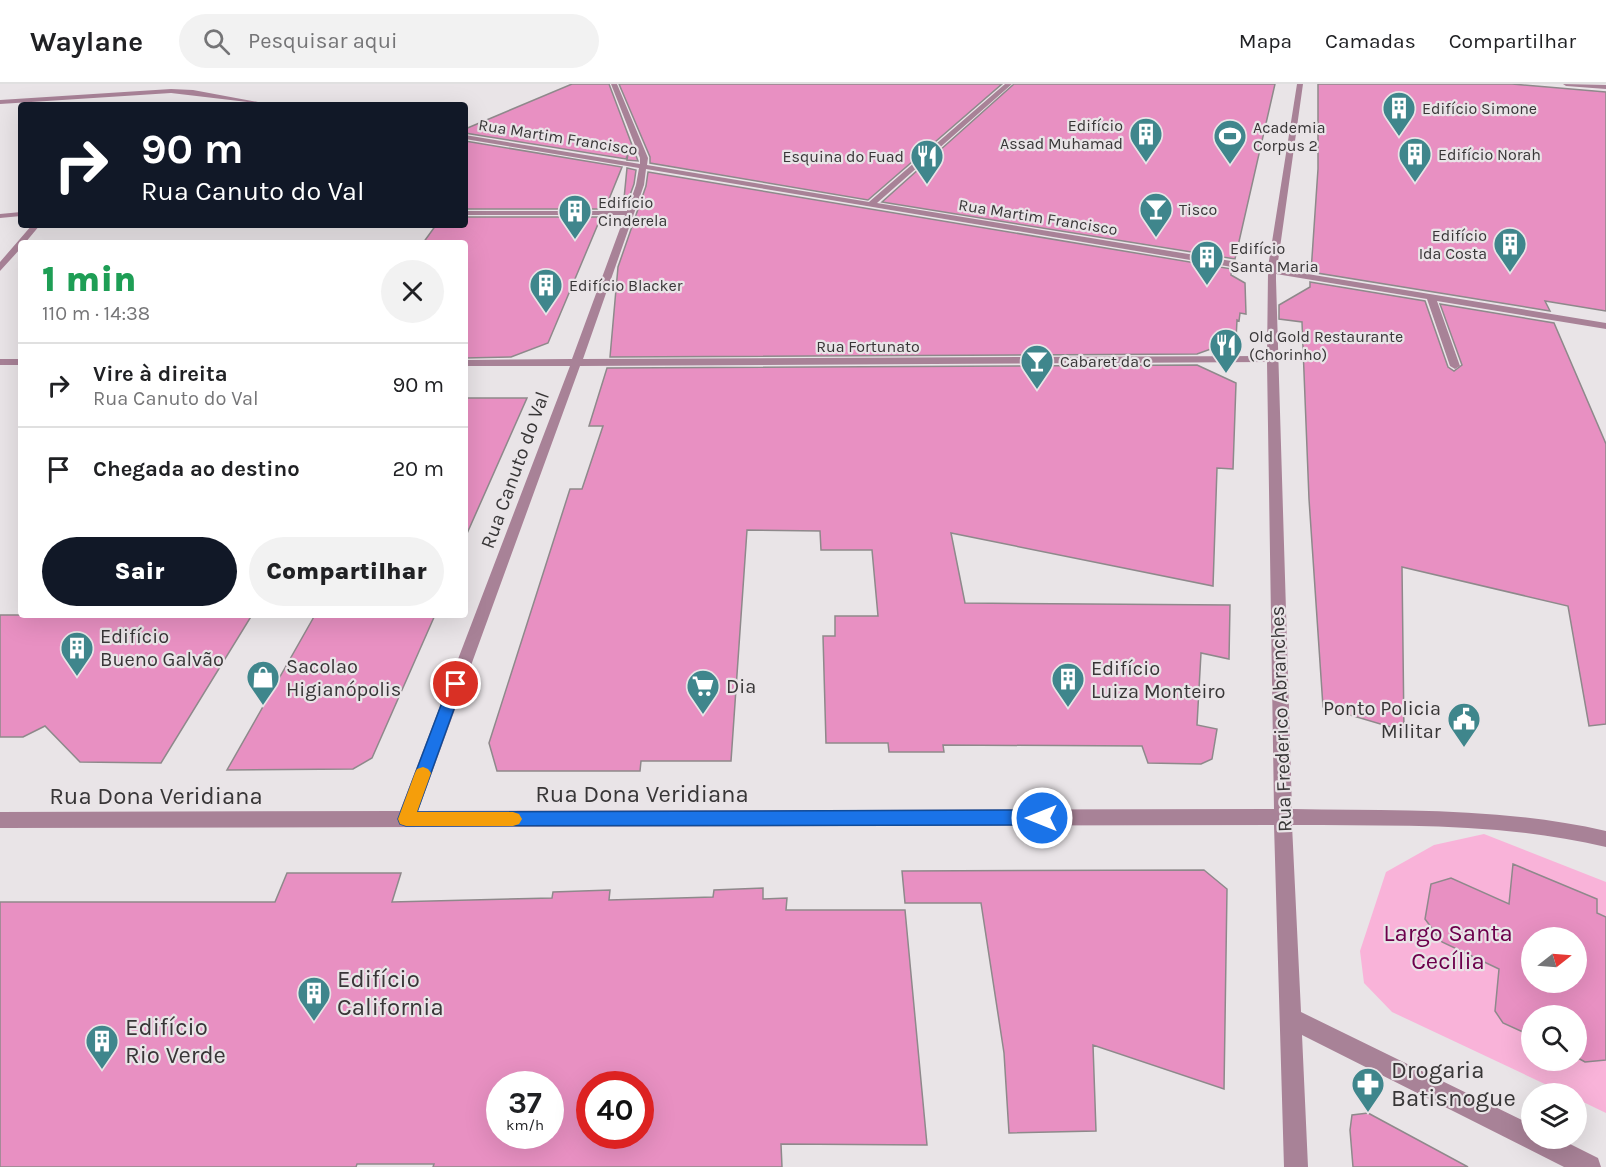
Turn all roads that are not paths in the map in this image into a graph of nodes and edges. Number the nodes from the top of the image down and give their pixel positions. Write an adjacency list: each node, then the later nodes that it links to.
1 (154, 84): 7 (street)
2 (614, 84): 12 (street)
3 (1009, 84): 13 (street)
4 (1300, 84): 22 (street, Rua Frederico Abranches)
5 (1566, 84): 6 (street)
6 (1606, 87)
7 (148, 92): 8 (street); 9 (street); 10 (street)
8 (141, 100)
9 (0, 102)
10 (253, 102)
11 (468, 138): 12 (street, Rua Martim Francisco)
12 (644, 167): 13 (street, Rua Martim Francisco); 15 (street, Rua Canuto do Val)
13 (871, 204): 22 (street, Rua Martim Francisco)
14 (468, 213): 15 (street)
15 (630, 213): 29 (street, Rua Canuto do Val)
16 (18, 214): 17 (street)
17 (0, 216)
18 (33, 228): 19 (street)
19 (23, 240)
20 (18, 246): 21 (street)
21 (0, 268)
22 (1271, 271): 23 (street, Rua Martim Francisco); 25 (street, Rua Frederico Abranches)
23 (1431, 297): 24 (street, Rua Martim Francisco); 30 (street)
24 (1606, 326)
25 (1271, 359): 29 (street, Rua Fortunato); 31 (street, Rua Frederico Abranches)
26 (0, 362): 27 (street)
27 (18, 362)
28 (468, 363): 29 (street, Rua Fortunato)
29 (576, 363): 32 (street, Rua Canuto do Val)
30 (1455, 366)
31 (1284, 817): 32 (street, Rua Dona Veridiana); 34 (street); 35 (street, Rua Frederico Abranches)
32 (406, 819): 33 (street, Rua Dona Veridiana)
33 (0, 820)
34 (1606, 839)
35 (1290, 1018): 36 (street); 38 (street, Rua Frederico Abranches)
36 (1521, 1133)
37 (1554, 1149): 39 (street)
38 (1296, 1167)
39 (1589, 1167)

